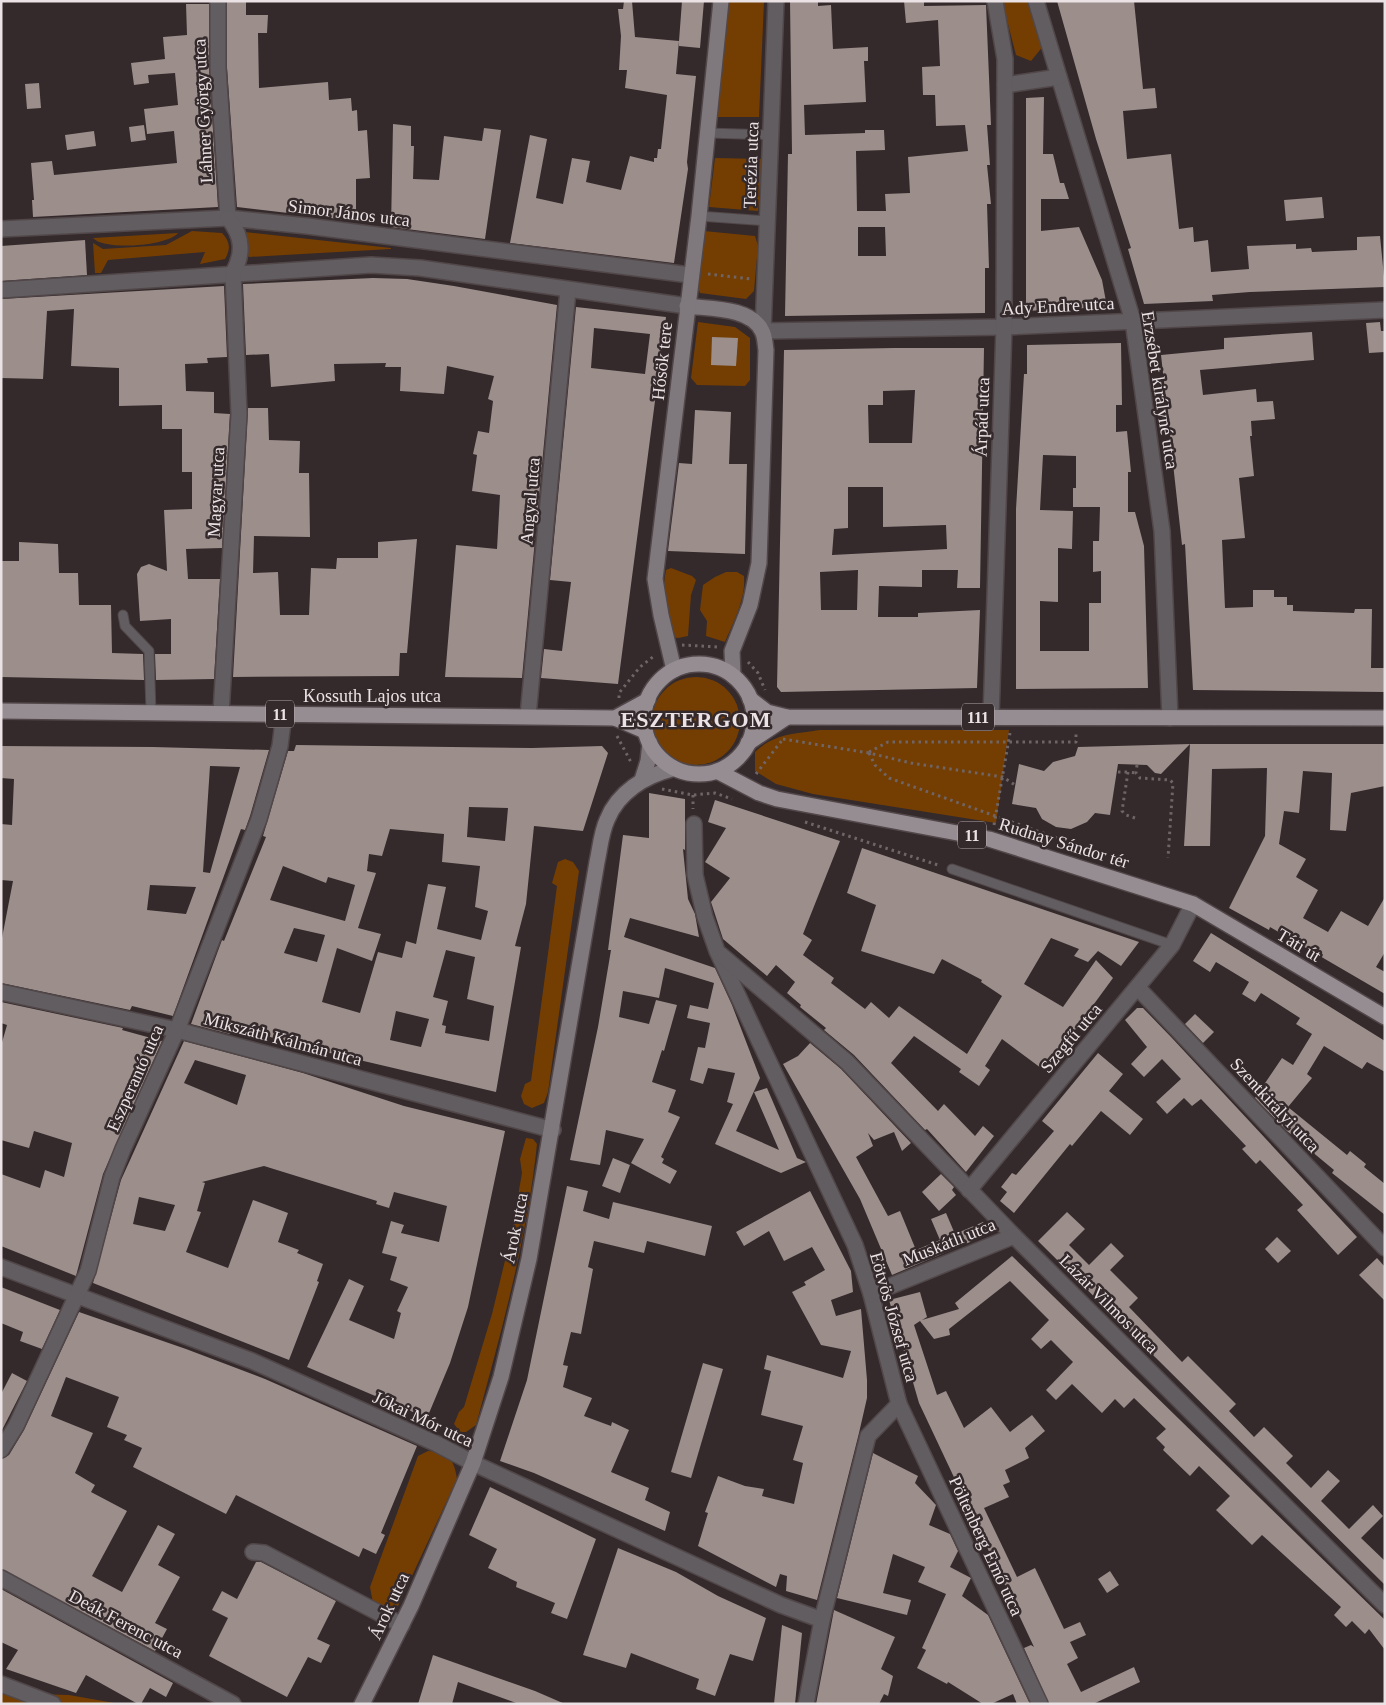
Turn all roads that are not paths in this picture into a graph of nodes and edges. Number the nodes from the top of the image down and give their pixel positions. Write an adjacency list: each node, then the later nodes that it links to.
1 (218, 1): 11 (street, Láhner György utca)
2 (721, 1): 8 (main road)
3 (776, 1): 9 (street, Terézia utca)
4 (995, 1): 7 (street)
5 (1036, 1): 6 (street, Erzsébet királyné utca)
6 (1059, 77): 7 (street); 20 (street, Erzsébet királyné utca)
7 (1005, 85): 21 (street, Árpád utca)
8 (708, 133): 9 (lane); 10 (main road)
9 (770, 135): 12 (street, Terézia utca)
10 (699, 216): 12 (lane); 15 (main road)
11 (228, 218): 13 (street, Simor János utca); 14 (street, Magyar utca); 15 (street, Simor János utca)
12 (767, 221): 22 (street, Terézia utca)
13 (1, 229)
14 (233, 273): 16 (street); 17 (street); 30 (street, Magyar utca)
15 (690, 275): 18 (main road)
16 (1, 290)
17 (568, 290): 18 (street); 32 (street, Angyal utca)
18 (687, 306): 22 (main road, Hősök tere); 24 (main road, Hősök tere)
19 (1385, 310): 20 (street, Ady Endre utca)
20 (1133, 321): 21 (street, Ady Endre utca); 36 (street, Erzsébet királyné utca)
21 (1004, 327): 22 (street, Ady Endre utca); 33 (street, Árpád utca)
22 (763, 331): 25 (main road)
23 (123, 615): 29 (lane)
24 (674, 670): 25 (main road, 11); 27 (main road, 11)
25 (733, 676): 26 (main road, 11)
26 (750, 699): 35 (main road, 111); 39 (main road, 11)
27 (648, 700): 34 (main road, Kossuth Lajos utca / 11); 38 (main road, 11)
28 (1, 711): 29 (main road, Kossuth Lajos utca / 11)
29 (151, 712): 30 (main road, Kossuth Lajos utca / 11)
30 (222, 713): 31 (main road, Kossuth Lajos utca / 11)
31 (284, 714): 32 (main road, Kossuth Lajos utca / 11); 52 (street, Eszperantó utca)
32 (528, 716): 34 (main road, Kossuth Lajos utca / 11)
33 (991, 717): 35 (main road, 111); 36 (main road, 111)
34 (615, 718): 38 (main road, 11)
35 (786, 718): 39 (main road)
36 (1170, 718): 37 (main road, 111)
37 (1385, 718)
38 (648, 737): 40 (main road, 11); 42 (main road)
39 (745, 748): 41 (main road); 43 (main road, 11)
40 (672, 769): 41 (main road); 42 (main road, Árok utca)
41 (717, 771): 43 (main road, Rudnay Sándor tér / 11)
42 (642, 780): 53 (main road, Árok utca)
43 (746, 785): 46 (main road, Rudnay Sándor tér / 11)
44 (694, 824): 48 (street, Eötvös József utca)
45 (952, 869): 47 (lane)
46 (1193, 904): 47 (street, Szegfű utca); 51 (main road, Táti út / 11)
47 (1172, 945): 49 (street, Szegfű utca)
48 (717, 951): 54 (street, Lázár Vilmos utca); 58 (street, Eötvös József utca)
49 (1138, 988): 54 (street, Szegfű utca); 56 (street, Szentkirályi utca)
50 (1, 992): 52 (street, Mikszáth Kálmán utca)
51 (1385, 1017)
52 (177, 1030): 53 (street, Mikszáth Kálmán utca); 59 (street, Eszperantó utca)
53 (553, 1130): 62 (main road, Árok utca)
54 (969, 1190): 55 (street, Lázár Vilmos utca)
55 (1014, 1236): 58 (street, Muskátli utca); 65 (street, Lázár Vilmos utca)
56 (1385, 1248)
57 (1, 1267): 59 (street, Jókai Mór utca)
58 (871, 1294): 60 (street, Eötvös József utca)
59 (77, 1296): 61 (street, Eszperantó utca); 62 (street, Jókai Mór utca)
60 (899, 1404): 66 (street, Eötvös József utca); 73 (street, Pöltenberg Ernő utca)
61 (1, 1450)
62 (473, 1463): 66 (street, Jókai Mór utca); 67 (main road, Árok utca)
63 (253, 1552): 67 (street)
64 (1, 1578): 70 (street, Deák Ferenc utca)
65 (1385, 1605)
66 (822, 1620): 72 (street, Eötvös József utca)
67 (402, 1624): 71 (main road, Árok utca)
68 (1, 1684): 69 (street)
69 (53, 1704)
70 (233, 1704)
71 (362, 1704)
72 (806, 1704)
73 (1040, 1704)

